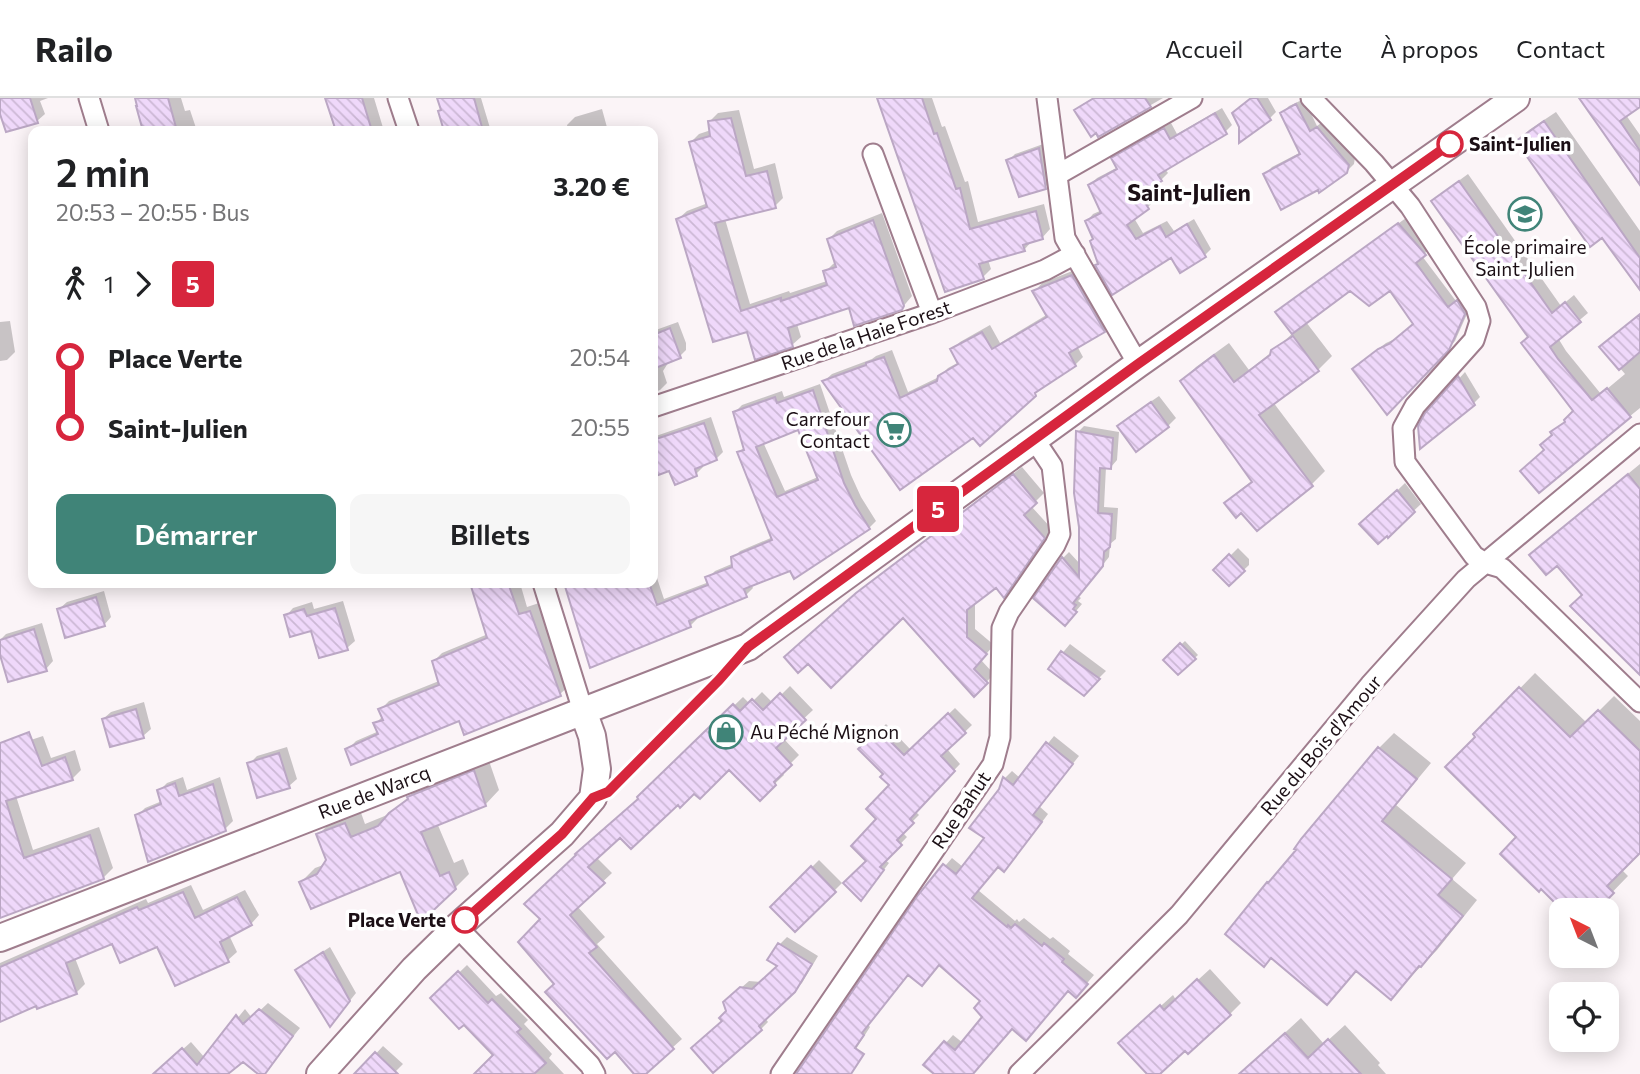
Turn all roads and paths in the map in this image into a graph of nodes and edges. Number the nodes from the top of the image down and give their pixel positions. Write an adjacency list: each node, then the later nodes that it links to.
1 (89, 98): 7 (street)
2 (398, 98): 8 (street)
3 (1047, 98): 10 (street)
4 (1192, 98): 10 (street)
5 (1311, 98): 11 (street)
6 (1516, 98): 11 (main road, Rue de Warcq)
7 (97, 126)
8 (407, 126)
9 (873, 154): 13 (street)
10 (1057, 175): 12 (street)
11 (1391, 185): 14 (main road, Rue de Warcq); 18 (street)
12 (1075, 254): 13 (street, Rue de la Haie Forest); 14 (street)
13 (932, 313): 15 (street, Rue de la Haie Forest)
14 (1138, 364): 17 (main road, Rue de Warcq)
15 (658, 405)
16 (1640, 434): 18 (street, Rue du Bois d'Amour)
17 (1034, 439): 21 (main road, Rue de Warcq); 26 (street, Rue Bahut)
18 (1485, 563): 20 (street); 27 (street, Rue du Bois d'Amour)
19 (545, 588): 21 (street)
20 (1640, 702)
21 (583, 711): 22 (main road); 23 (main road, Rue de Warcq)
22 (457, 927): 24 (main road); 25 (street)
23 (0, 938)
24 (320, 1074)
25 (595, 1074)
26 (781, 1074)
27 (1019, 1074)

